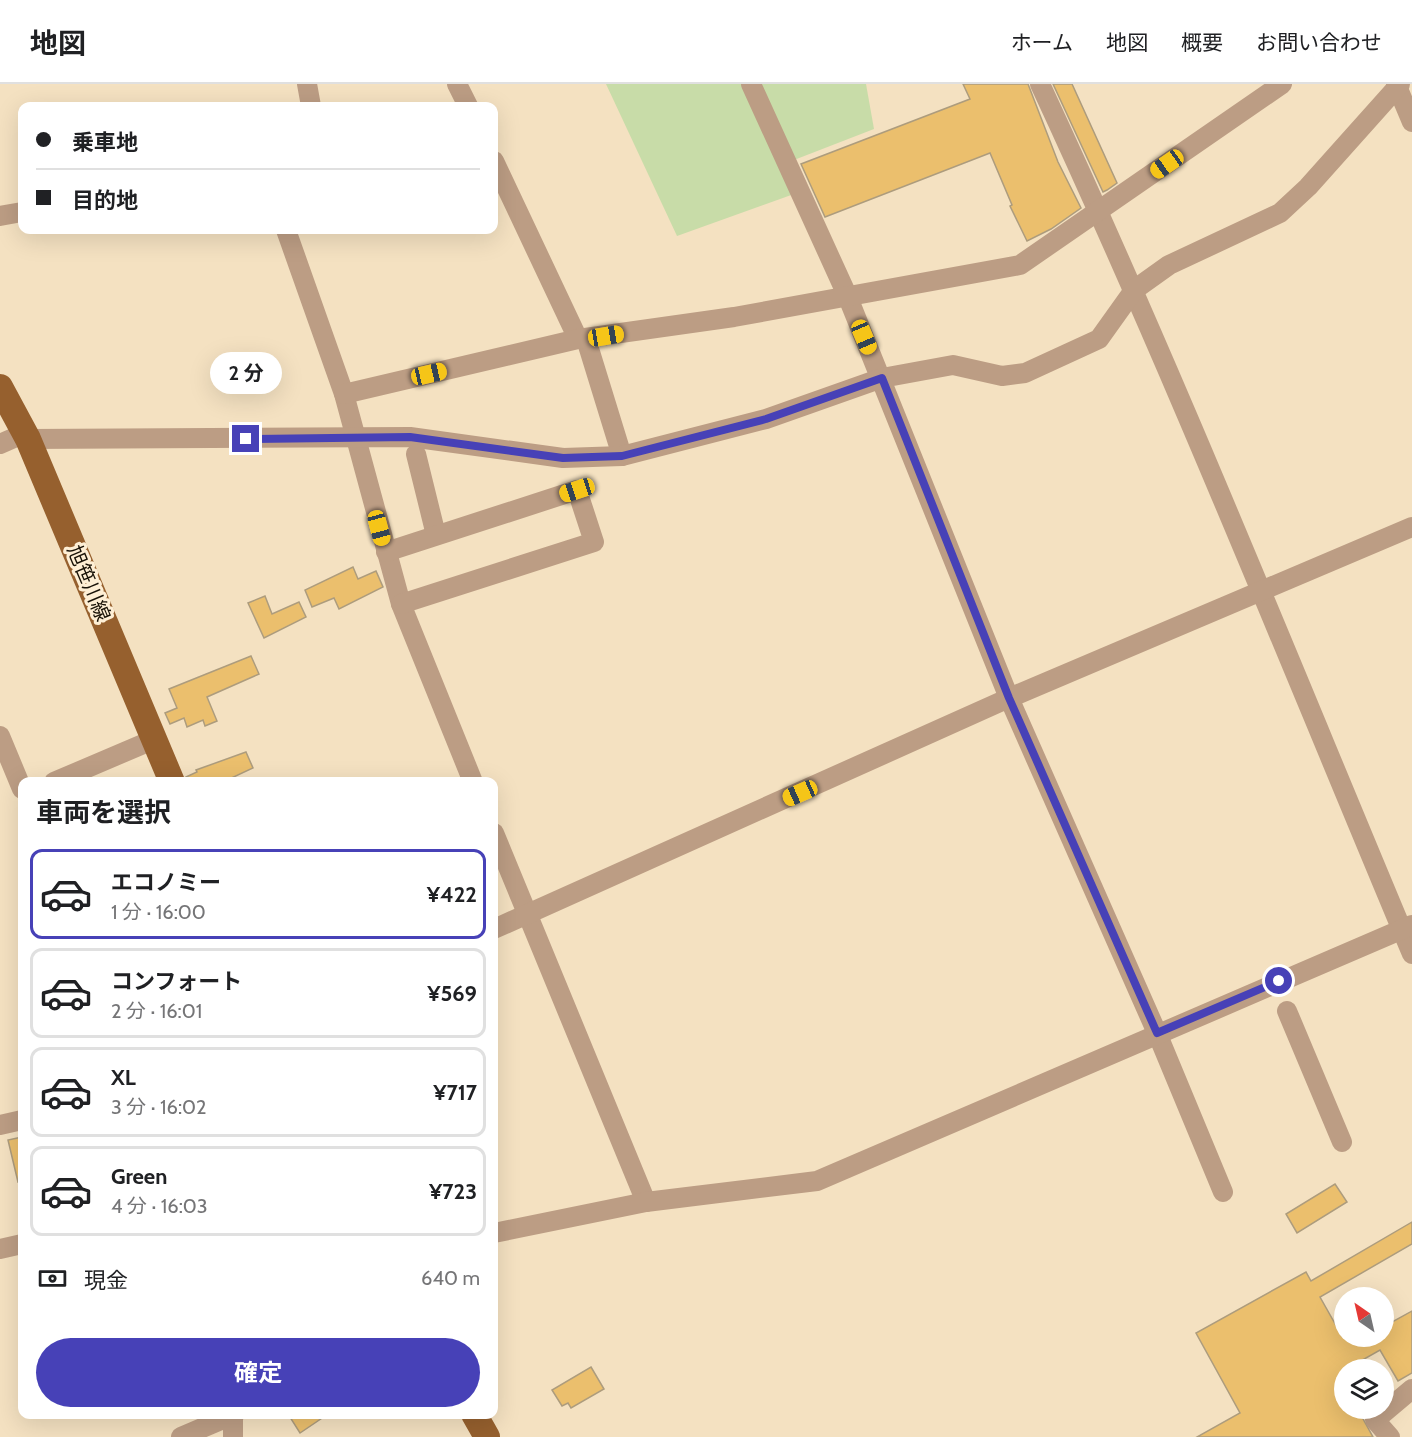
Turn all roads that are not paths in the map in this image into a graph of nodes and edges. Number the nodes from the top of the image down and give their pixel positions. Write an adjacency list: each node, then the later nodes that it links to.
1 (307, 84): 7 (street)
2 (457, 84): 8 (street)
3 (751, 84): 16 (street)
4 (1040, 84): 11 (street)
5 (1282, 84): 11 (street)
6 (1398, 85): 9 (street); 15 (street)
7 (310, 102)
8 (466, 102)
9 (1412, 122)
10 (498, 169): 17 (street)
11 (1099, 211): 15 (street); 16 (street)
12 (18, 213): 13 (street)
13 (0, 216)
14 (287, 234): 20 (street)
15 (1134, 290): 18 (street); 29 (street)
16 (847, 295): 17 (street); 18 (street)
17 (582, 339): 20 (street); 25 (street)
18 (882, 378): 25 (street); 31 (street)
19 (0, 387): 21 (main road, 旭笹川線)
20 (344, 393): 22 (street)
21 (27, 436): 22 (street); 23 (street); 33 (main road, 旭笹川線)
22 (354, 436): 25 (street); 28 (street)
23 (0, 444)
24 (416, 454): 27 (street)
25 (622, 456)
26 (1412, 527): 29 (street)
27 (436, 535): 28 (street); 30 (street)
28 (386, 552): 30 (street)
29 (1262, 591): 31 (street); 41 (street)
30 (401, 604): 36 (street)
31 (1009, 698): 39 (street); 44 (street)
32 (0, 736): 37 (street)
33 (154, 739): 34 (street); 35 (main road, 旭笹川線)
34 (66, 777)
35 (170, 777)
36 (471, 777)
37 (18, 779)
38 (498, 843): 39 (street)
39 (527, 916): 40 (street); 49 (street)
40 (498, 927)
41 (1407, 927): 42 (street); 44 (street)
42 (1412, 954)
43 (1287, 1011): 47 (street)
44 (1157, 1033): 48 (street); 49 (street)
45 (18, 1121): 46 (street)
46 (0, 1125)
47 (1342, 1142)
48 (1223, 1192)
49 (646, 1202): 50 (street)
50 (498, 1232)
51 (18, 1245): 52 (street)
52 (0, 1249)
53 (1412, 1389): 60 (street)
54 (224, 1419): 57 (street)
55 (234, 1419): 58 (street)
56 (477, 1419): 59 (main road)
57 (181, 1437)
58 (233, 1437)
59 (487, 1437)
60 (1390, 1437)

